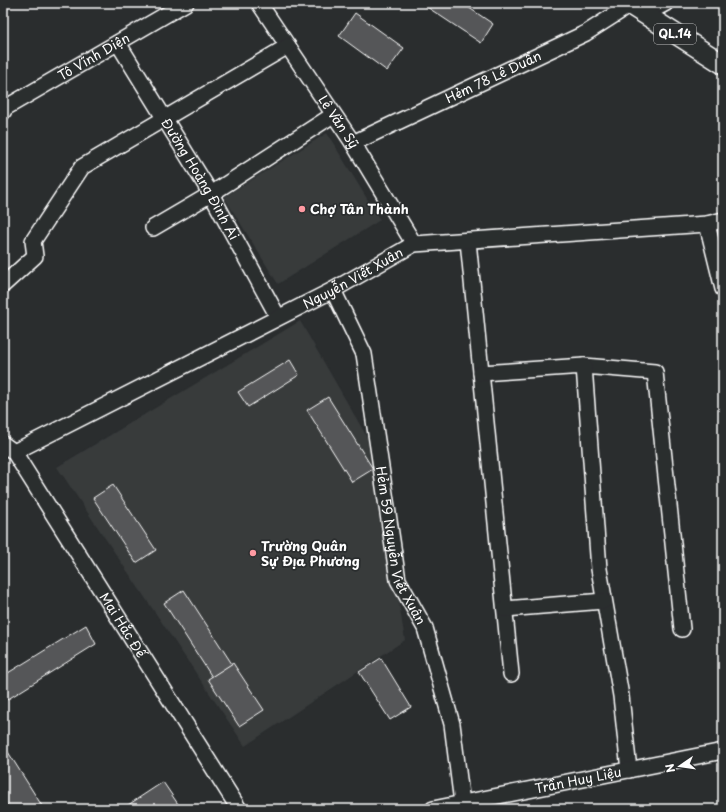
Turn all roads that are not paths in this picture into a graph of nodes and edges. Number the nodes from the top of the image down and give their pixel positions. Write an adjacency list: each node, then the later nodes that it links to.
1 (186, 3): 5 (street, Tô Vĩnh Diện)
2 (259, 3): 6 (street, Lê Văn Sỹ)
3 (666, 3): 4 (street, Hẻm 78 Lê Duẩn)
4 (634, 8): 7 (main road, QL.14); 11 (street, Hẻm 78 Lê Duẩn)
5 (118, 43): 8 (street, Tô Vĩnh Diện); 10 (street, Đường Hoàng Đình Ái)
6 (288, 46): 9 (street, Lê Văn Sỹ); 10 (street)
7 (723, 64)
8 (3, 112)
9 (333, 115): 11 (street, Lê Văn Sỹ); 12 (street)
10 (164, 119): 12 (street, Đường Hoàng Đình Ái); 18 (street)
11 (353, 143): 17 (street, Lê Văn Sỹ)
12 (211, 194): 15 (street); 21 (street, Đường Hoàng Đình Ái)
13 (723, 220): 14 (street, Nguyễn Viết Xuân)
14 (707, 224): 16 (street, Nguyễn Viết Xuân); 19 (street)
15 (153, 228)
16 (468, 241): 17 (street, Nguyễn Viết Xuân); 23 (street)
17 (414, 244): 20 (street, Nguyễn Viết Xuân)
18 (3, 285)
19 (723, 289)
20 (333, 290): 21 (street, Nguyễn Viết Xuân); 31 (street, Hẻm 59 Nguyễn Viết Xuân)
21 (278, 317): 24 (street, Nguyễn Viết Xuân)
22 (584, 366): 23 (street); 25 (street); 27 (street)
23 (481, 373): 26 (street)
24 (8, 448): 32 (street, Mai Hắc Đế)
25 (604, 601): 26 (street); 30 (street)
26 (505, 610): 28 (street)
27 (682, 629)
28 (511, 674)
29 (723, 751): 30 (street, Trần Huy Liệu)
30 (629, 770): 31 (street, Trần Huy Liệu)
31 (462, 803): 33 (street, Trần Huy Liệu)
32 (239, 809)
33 (433, 809)

